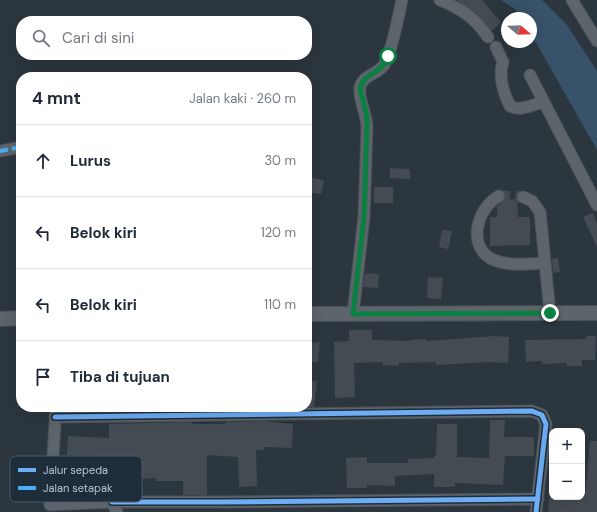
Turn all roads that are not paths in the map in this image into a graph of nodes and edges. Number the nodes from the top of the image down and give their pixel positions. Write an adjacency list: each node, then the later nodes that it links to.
1 (402, 0): 18 (street)
2 (440, 0): 4 (street)
3 (572, 0): 5 (street)
4 (488, 37)
5 (597, 41)
6 (496, 47): 8 (street)
7 (530, 75): 8 (street)
8 (544, 102): 13 (street)
9 (16, 148): 10 (street)
10 (0, 151)
11 (499, 196): 14 (street)
12 (523, 197): 14 (street)
13 (597, 204)
14 (545, 263): 15 (street)
15 (550, 313): 16 (street); 18 (street)
16 (597, 313)
17 (312, 314): 18 (street)
18 (353, 314)
19 (16, 318): 20 (street)
20 (0, 319)
21 (312, 411): 24 (street)
22 (56, 412): 23 (street)
23 (53, 456)
24 (538, 499): 26 (street); 29 (street)
25 (112, 502): 26 (street); 27 (street); 28 (street)
26 (219, 507)
27 (49, 508)
28 (117, 512)
29 (536, 512)

